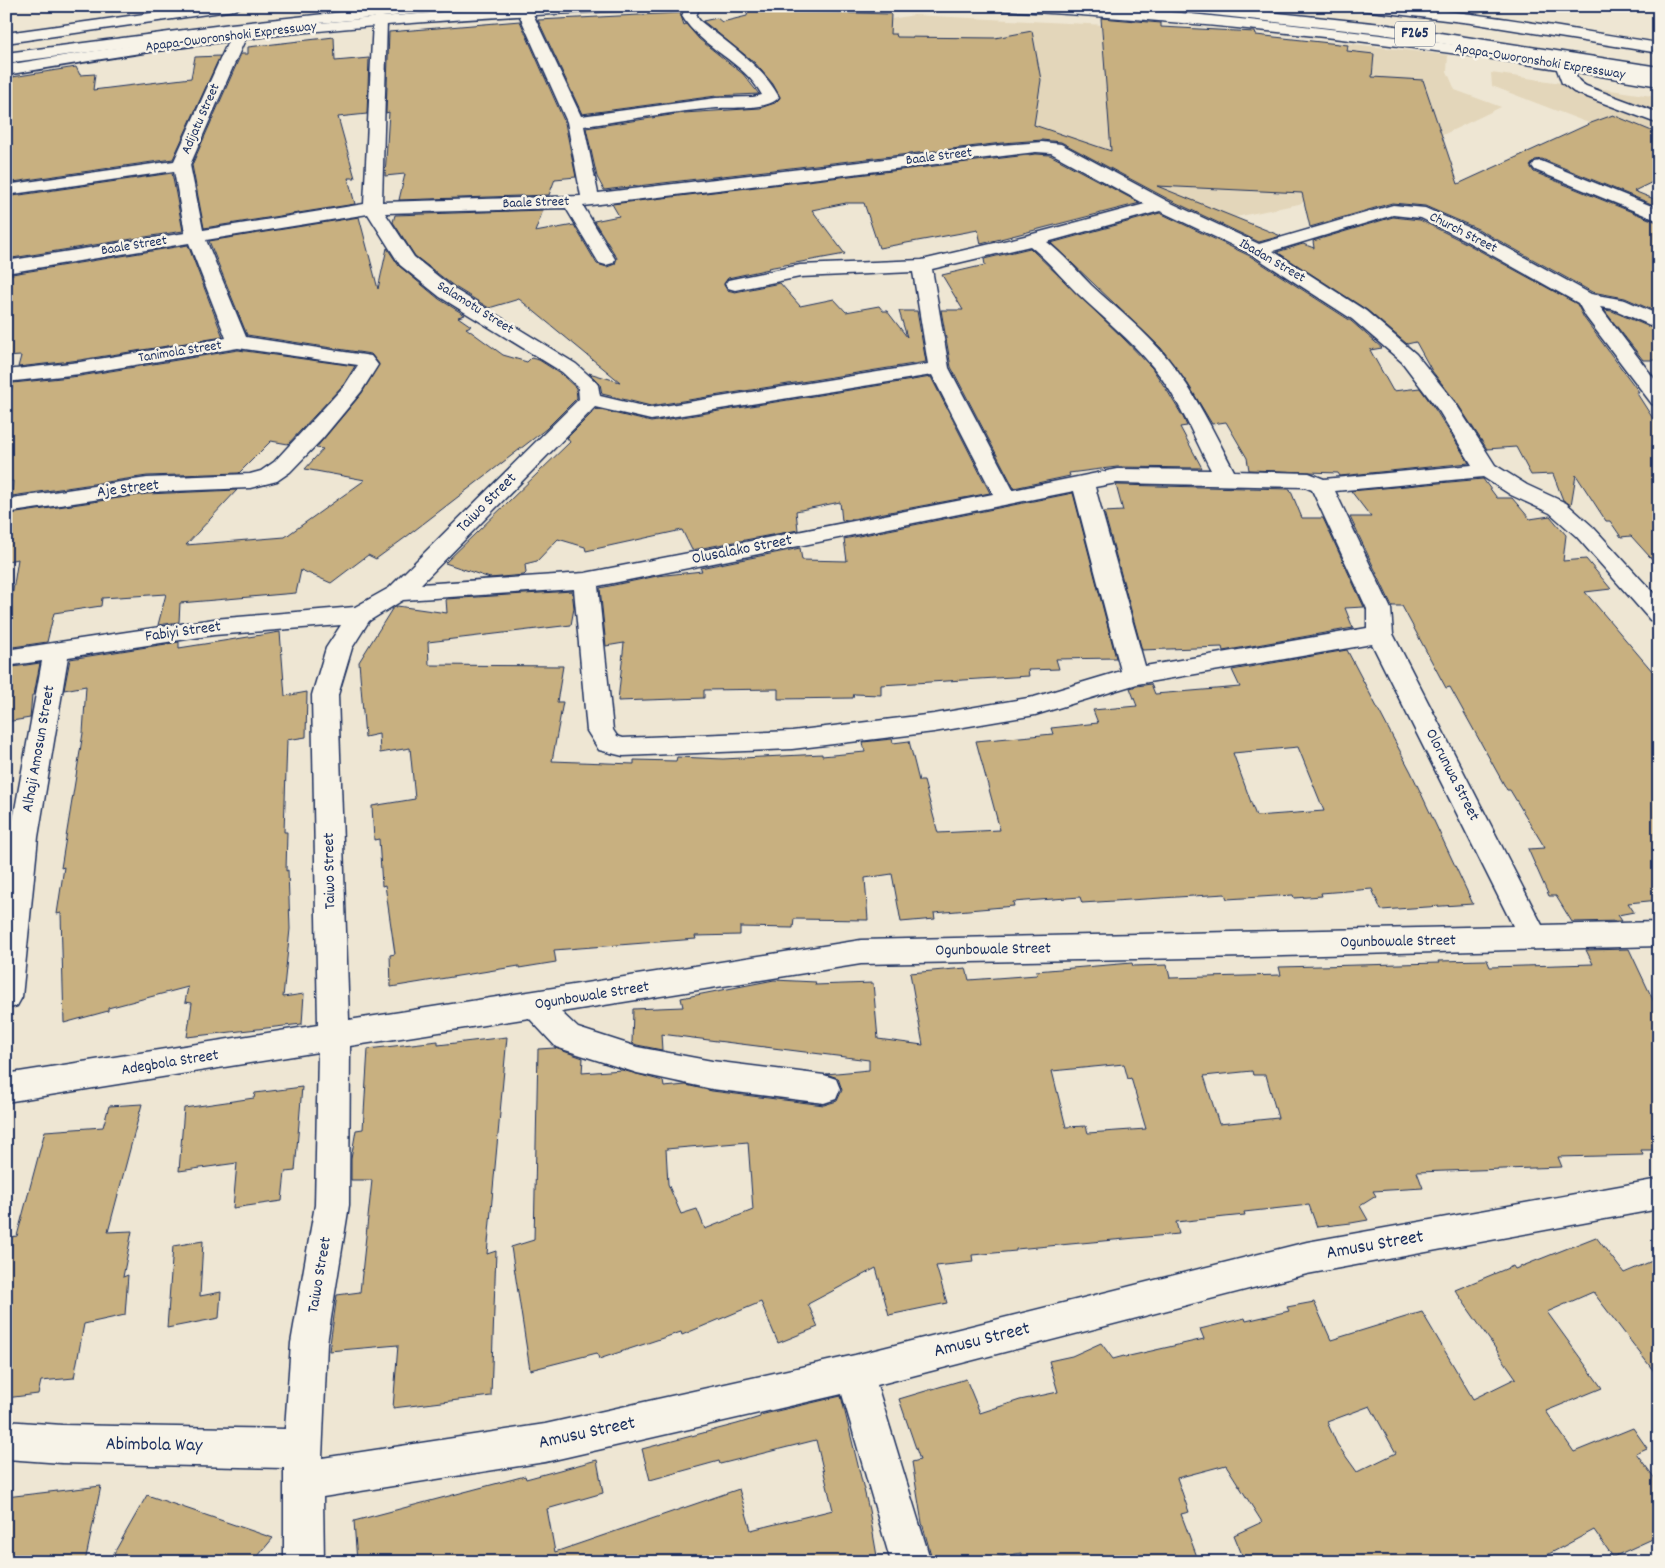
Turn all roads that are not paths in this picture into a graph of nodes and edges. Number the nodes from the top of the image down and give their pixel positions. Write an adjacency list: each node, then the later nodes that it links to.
1 (235, 6): 13 (main road, Apapa-Oworonshoki Expressway)
2 (305, 6): 14 (main road, Apapa-Oworonshoki Expressway)
3 (456, 6): 16 (main road, Apapa-Oworonshoki Expressway)
4 (636, 6): 10 (main road, Apapa-Oworonshoki Expressway)
5 (693, 6): 23 (main road)
6 (1002, 6): 18 (main road, Apapa-Oworonshoki Expressway)
7 (1170, 6): 20 (main road, Apapa-Oworonshoki Expressway / F265)
8 (1287, 6): 17 (main road, Apapa-Oworonshoki Expressway / F265)
9 (1362, 6): 15 (main road, Apapa-Oworonshoki Expressway)
10 (525, 12): 11 (main road, Apapa-Oworonshoki Expressway); 23 (main road)
11 (380, 20): 12 (main road, Apapa-Oworonshoki Expressway); 31 (main road)
12 (239, 35): 19 (main road, Apapa-Oworonshoki Expressway); 25 (main road, Adijatu Street)
13 (6, 38)
14 (6, 47)
15 (1659, 48)
16 (6, 58)
17 (1659, 58)
18 (1563, 64): 21 (main road, Apapa-Oworonshoki Expressway); 22 (main road)
19 (6, 70)
20 (1659, 72)
21 (1659, 81)
22 (1659, 119)
23 (575, 122): 28 (main road)
24 (1066, 154): 28 (main road, Baale Street); 30 (main road, Ibadan Street)
25 (181, 165): 27 (main road); 33 (main road, Adijatu Street)
26 (1541, 166): 32 (main road)
27 (6, 190)
28 (590, 198): 29 (main road, Baale Street)
29 (572, 202): 31 (main road, Baale Street); 36 (main road)
30 (1161, 205): 34 (main road); 35 (main road, Ibadan Street)
31 (373, 208): 33 (main road, Baale Street); 46 (main road, Salamotu Street)
32 (1659, 216)
33 (195, 236): 38 (main road, Baale Street); 42 (main road, Adijatu Street)
34 (1033, 240): 37 (main road); 49 (main road)
35 (1258, 250): 40 (main road, Church Street); 48 (main road, Ibadan Street)
36 (606, 259)
37 (922, 266): 39 (main road); 44 (main road)
38 (6, 267)
39 (735, 284)
40 (1586, 299): 41 (main road, Church Street); 47 (main road)
41 (1659, 322)
42 (238, 342): 43 (main road, Tanimola Street); 45 (main road, Tanimola Street)
43 (354, 358): 53 (main road, Aje Street)
44 (939, 368): 46 (main road); 52 (main road)
45 (6, 376)
46 (590, 400): 55 (main road, Taiwo Street)
47 (1659, 400)
48 (1488, 470): 51 (main road); 56 (main road)
49 (1226, 477): 50 (main road, Olusalako Street); 51 (main road, Olusalako Street)
50 (1083, 484): 52 (main road, Olusalako Street); 61 (main road)
51 (1321, 486): 58 (main road, Olorunwa Street)
52 (1007, 499): 54 (main road, Olusalako Street)
53 (6, 506)
54 (585, 581): 55 (main road, Olusalako Street); 61 (main road)
55 (398, 593): 57 (main road, Taiwo Street)
56 (1659, 614)
57 (360, 615): 59 (main road, Fabiyi Street); 67 (main road, Taiwo Street)
58 (1380, 621): 61 (main road); 64 (main road, Olorunwa Street)
59 (57, 650): 60 (main road, Fabiyi Street); 62 (main road, Alhaji Amosun Street)
60 (6, 658)
61 (1135, 676)
62 (15, 839): 65 (main road, Alhaji Amosun Street)
63 (1659, 934): 64 (main road, Ogunbowale Street)
64 (1534, 938): 66 (main road, Ogunbowale Street)
65 (6, 997)
66 (537, 1005): 67 (main road, Ogunbowale Street); 69 (main road)
67 (334, 1037): 68 (main road, Adegbola Street); 73 (main road, Taiwo Street)
68 (6, 1088)
69 (824, 1089)
70 (1659, 1194): 71 (main road, Amusu Street)
71 (854, 1373): 73 (main road, Amusu Street); 75 (main road)
72 (6, 1440): 73 (main road, Abimbola Way)
73 (303, 1465): 74 (main road, Taiwo Street)
74 (304, 1562)
75 (911, 1562)

